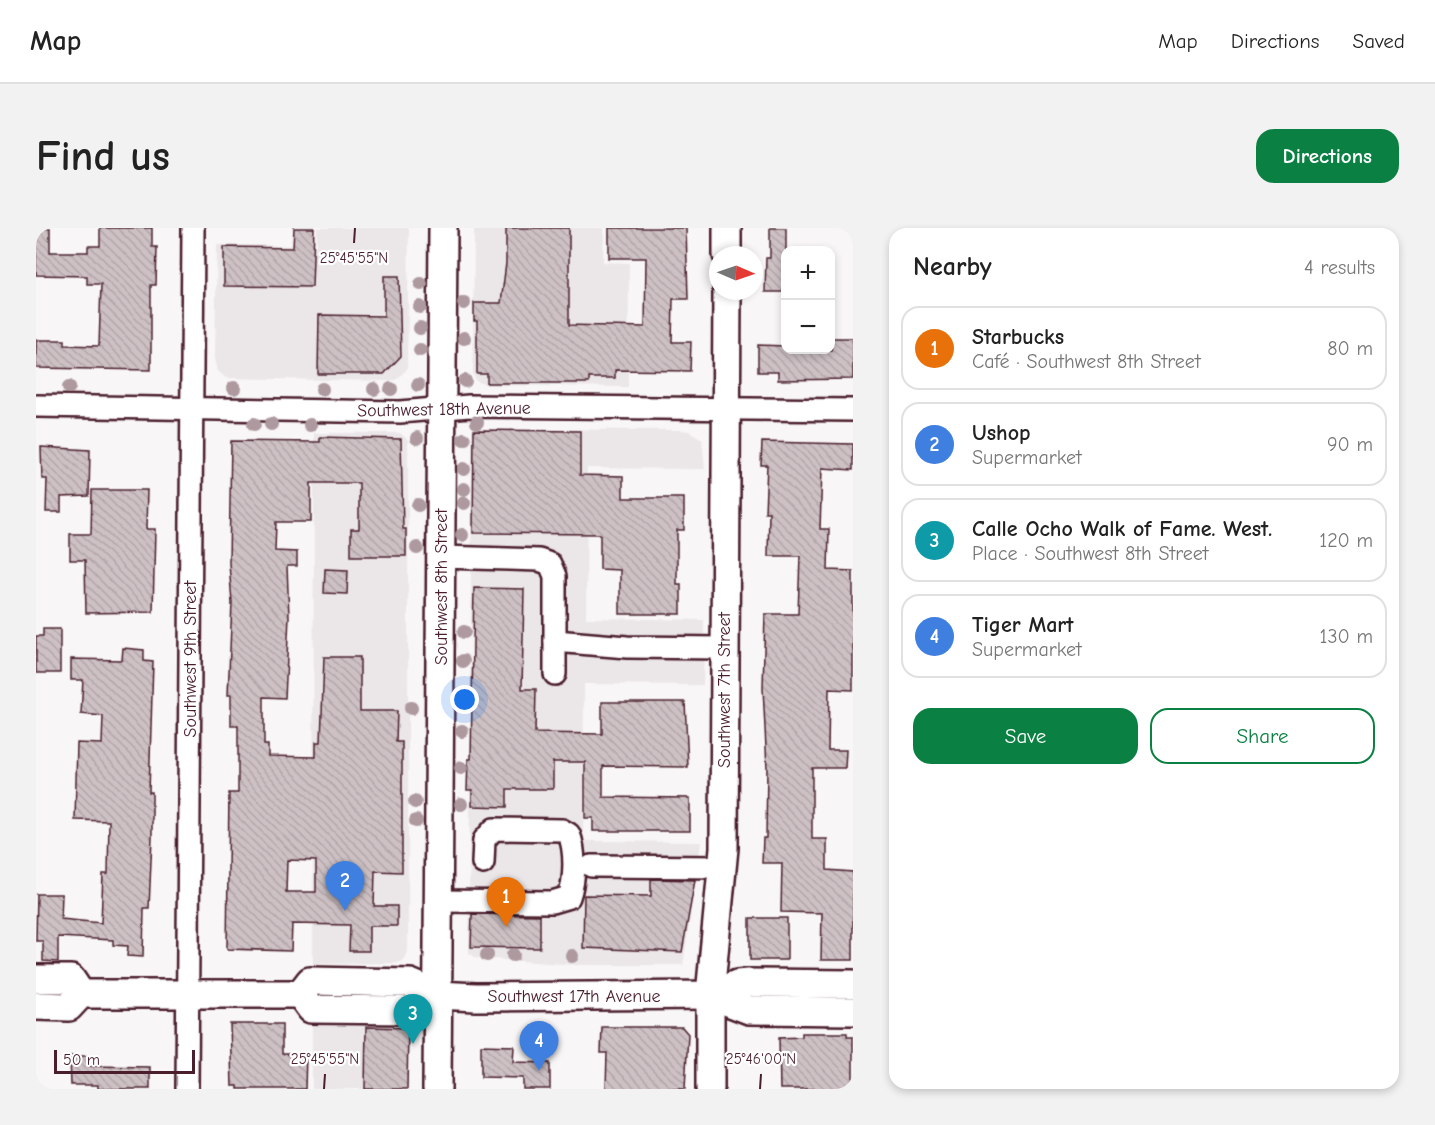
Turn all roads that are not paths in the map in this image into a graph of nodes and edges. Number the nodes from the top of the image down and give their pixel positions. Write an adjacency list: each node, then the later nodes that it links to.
1 (193, 228): 8 (street, Southwest 9th Street)
2 (443, 228): 7 (main road, Southwest 8th Street)
3 (728, 228): 4 (main road)
4 (727, 246)
5 (727, 300): 9 (main road, Southwest 7th Street)
6 (36, 406): 8 (street, Southwest 18th Avenue)
7 (442, 407): 8 (street, Southwest 18th Avenue); 9 (street, Southwest 18th Avenue); 11 (main road, Southwest 8th Street)
8 (191, 408): 22 (street, Southwest 9th Street)
9 (726, 410): 10 (street, Southwest 18th Avenue); 13 (main road, Southwest 7th Street)
10 (853, 410)
11 (441, 557): 12 (street); 18 (main road, Southwest 8th Street)
12 (555, 641): 13 (street); 14 (street)
13 (724, 648): 17 (main road, Southwest 7th Street)
14 (555, 674)
15 (483, 863): 18 (street)
16 (591, 866): 17 (street)
17 (722, 867): 24 (main road, Southwest 7th Street)
18 (438, 901): 23 (main road, Southwest 8th Street)
19 (36, 979): 21 (main road)
20 (853, 984): 24 (main road, Southwest 17th Avenue)
21 (81, 994): 22 (main road, Southwest 17th Avenue); 25 (main road, Southwest 17th Avenue)
22 (188, 994): 23 (main road, Southwest 17th Avenue); 27 (street, Southwest 9th Street)
23 (438, 995): 24 (main road, Southwest 17th Avenue); 28 (main road, Southwest 8th Street)
24 (710, 995): 26 (main road, Southwest 17th Avenue); 29 (main road, Southwest 7th Street)
25 (36, 1006)
26 (853, 1011)
27 (187, 1089)
28 (437, 1089)
29 (710, 1089)

